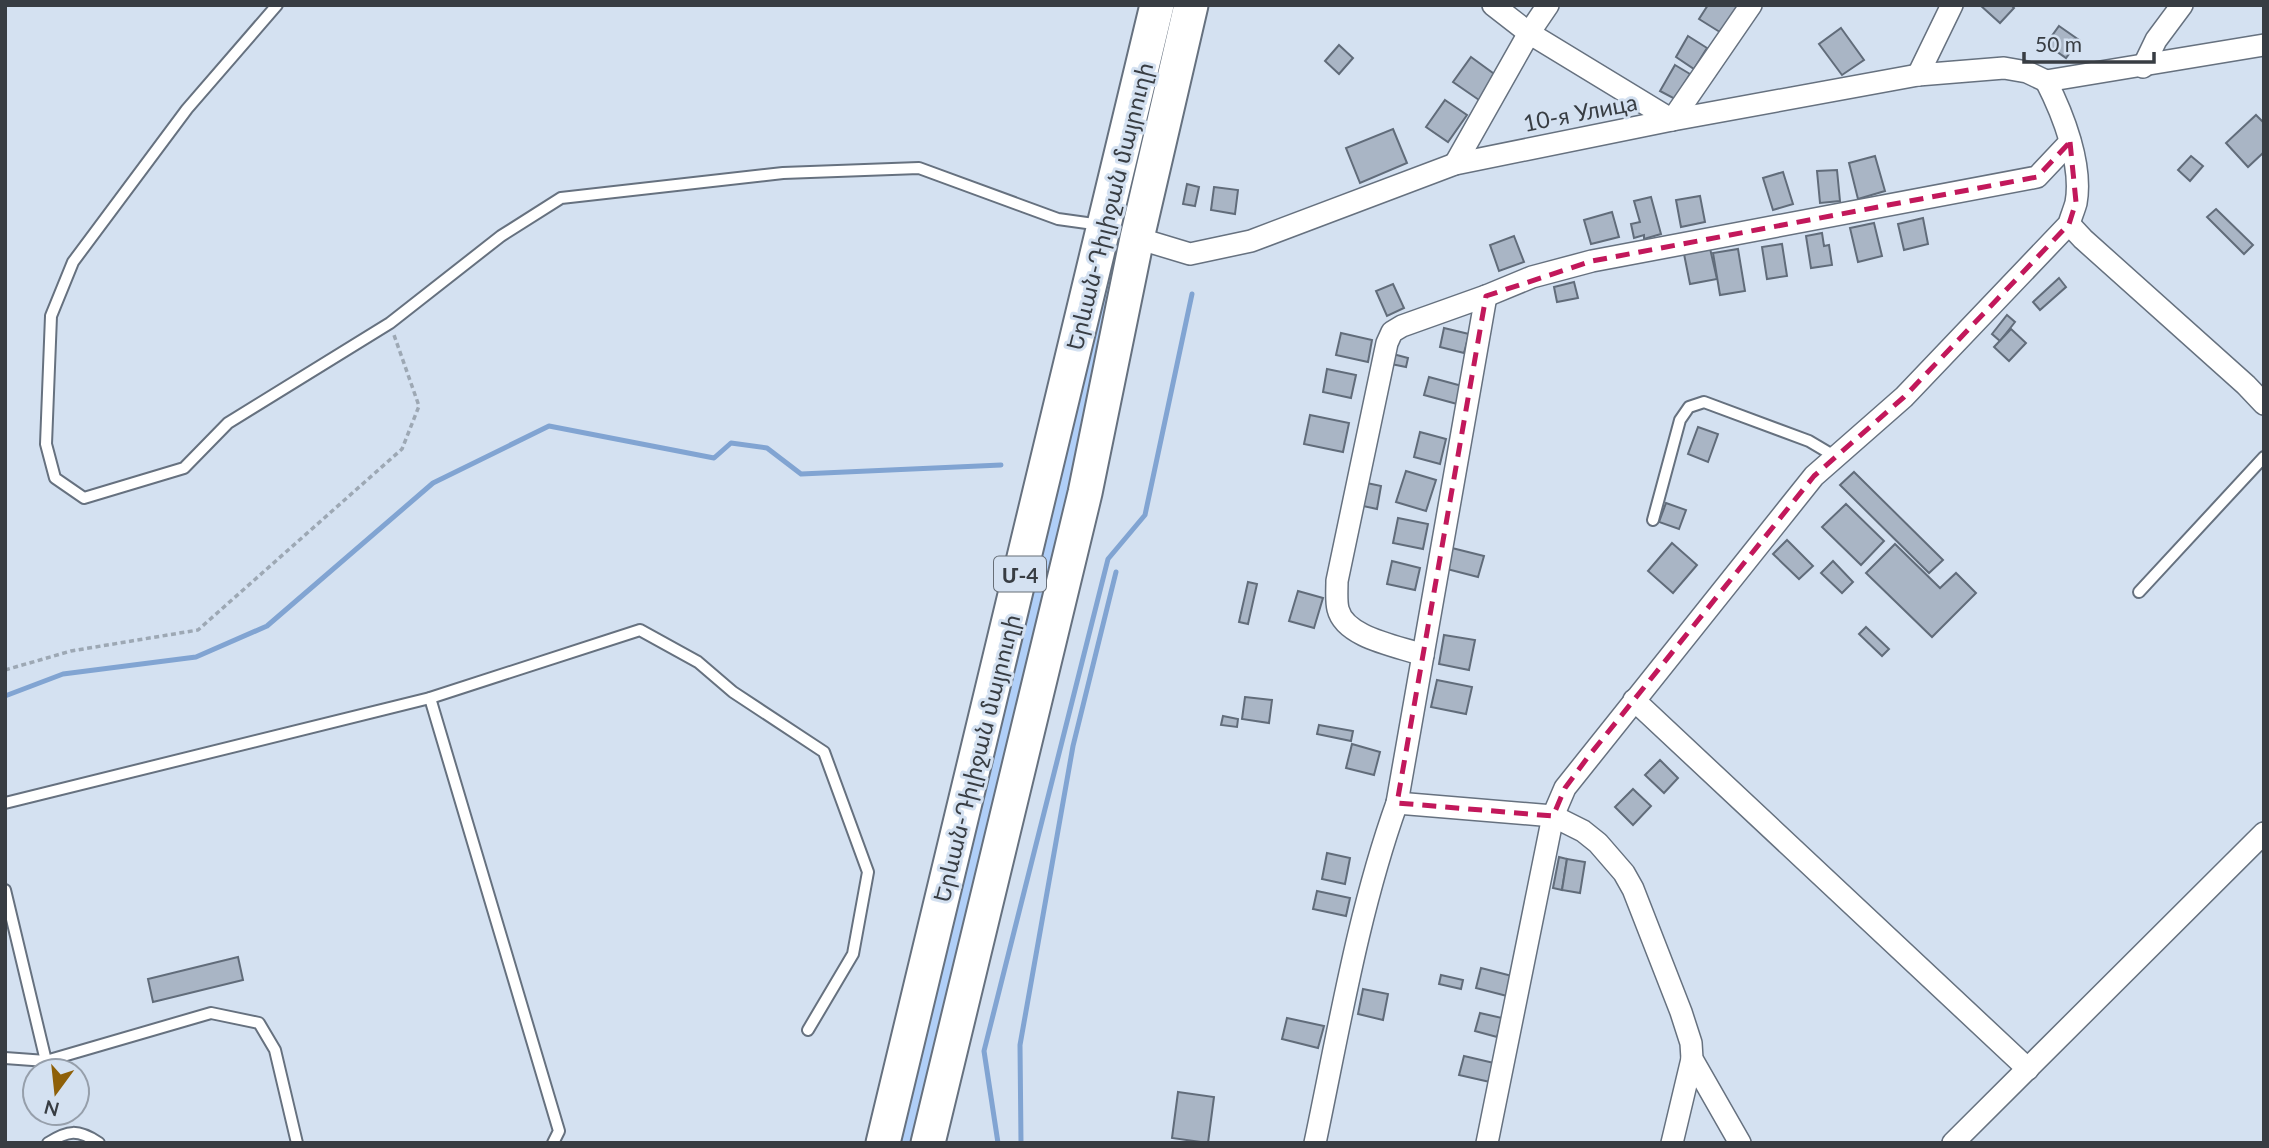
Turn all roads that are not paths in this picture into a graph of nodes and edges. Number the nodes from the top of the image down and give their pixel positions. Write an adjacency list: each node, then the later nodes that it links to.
1 (277, 5): 18 (lane)
2 (1157, 5): 18 (highway, Երևան-Դիլիջան մայրուղի / Մ-4)
3 (1191, 5): 19 (highway, Երևան-Դիլիջան մայրուղի / Մ-4)
4 (1493, 5): 9 (street)
5 (1548, 5): 9 (street)
6 (1751, 5): 14 (street)
7 (1952, 5): 12 (street)
8 (2182, 5): 11 (street)
9 (1529, 33): 14 (street); 16 (street)
10 (2264, 45): 11 (street)
11 (2143, 67): 13 (street)
12 (1918, 75): 13 (street, 10-я Улица); 14 (street, 10-я Улица)
13 (2046, 81): 15 (street)
14 (1672, 120): 16 (street, 10-я Улица)
15 (2070, 142): 17 (street); 20 (street)
16 (1455, 164): 19 (street, 10-я Улица)
17 (2069, 224): 21 (street); 22 (street)
18 (1104, 226): 43 (highway, Երևան-Դիլիջան մայրուղի / Մ-4)
19 (1138, 238): 44 (highway, Երևան-Դիլիջան մայրուղի / Մ-4)
20 (1486, 296): 26 (street); 26 (street)
21 (2264, 404)
22 (1836, 457): 24 (lane); 28 (street)
23 (2264, 457): 25 (lane)
24 (1653, 520)
25 (2139, 592)
26 (1423, 654): 30 (street)
27 (430, 698): 29 (lane); 34 (lane); 42 (lane)
28 (1634, 700): 31 (street); 38 (street)
29 (5, 803)
30 (1397, 803): 31 (street); 45 (street)
31 (1553, 816): 37 (street); 46 (street)
32 (2264, 833): 38 (street)
33 (5, 890): 35 (lane)
34 (808, 1030)
35 (45, 1057)
36 (60, 1057): 41 (lane)
37 (1692, 1059): 47 (street); 48 (street)
38 (2028, 1069): 49 (street)
39 (48, 1143): 40 (lane)
40 (99, 1143)
41 (297, 1143)
42 (553, 1143)
43 (883, 1143)
44 (928, 1143)
45 (1315, 1143)
46 (1487, 1143)
47 (1672, 1143)
48 (1740, 1143)
49 (1953, 1143)

